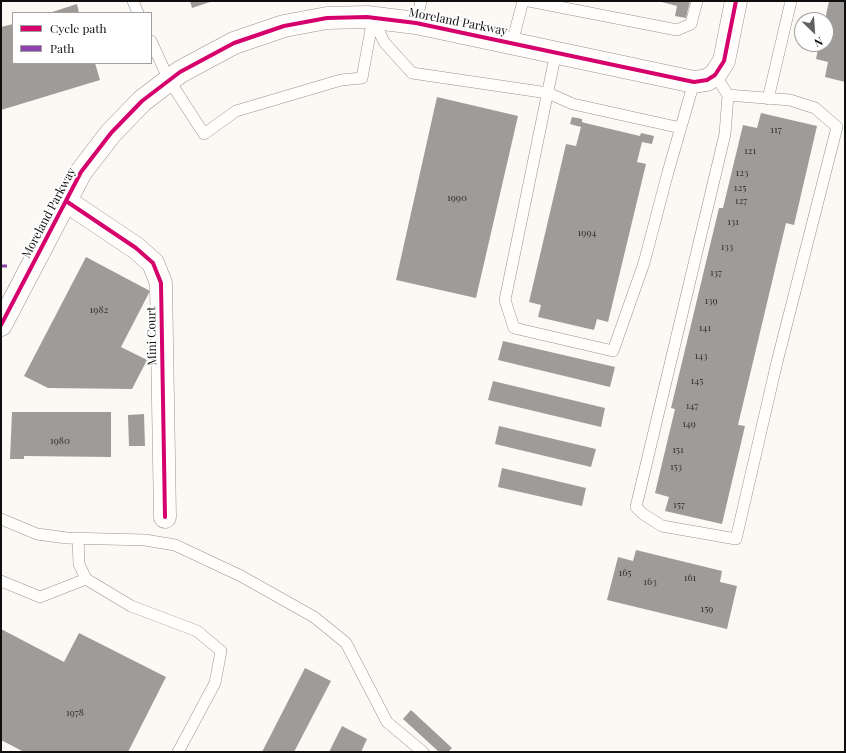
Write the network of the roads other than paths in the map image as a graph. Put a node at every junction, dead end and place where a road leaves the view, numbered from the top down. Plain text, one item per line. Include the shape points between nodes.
1 (133, 1) edge
2 (421, 1) edge
3 (523, 1) edge
4 (530, 1) edge
5 (697, 1) edge
6 (736, 1) edge
7 (791, 1) edge
8 (138, 12) edge
9 (373, 18) junction
10 (416, 23) junction
11 (152, 43) edge
12 (512, 43) junction
13 (556, 52) junction
14 (715, 75) junction
15 (169, 80) junction
16 (694, 82) junction
17 (548, 93) junction
18 (728, 95) junction
19 (768, 98) junction
20 (681, 128) junction
21 (66, 201) junction
22 (1, 325) edge
23 (165, 517) dead end
24 (1, 519) edge
25 (78, 538) junction
26 (86, 579) junction
27 (1, 581) edge
28 (178, 752) edge
29 (423, 752) edge

1 - 8 lane
2 - 10 lane
3 - 12 lane
4 - 5 lane via 677,30 691,24
6 - 14 street via 724,62
7 - 19 lane
9 - 10 street, Moreland Parkway
9 - 15 street, Moreland Parkway via 326,18 284,26 234,42
9 - 15 lane via 362,78 341,80 236,111 204,134
9 - 17 lane via 384,42 412,72
10 - 12 street, Moreland Parkway
11 - 15 lane
12 - 13 street, Moreland Parkway
13 - 16 street, Moreland Parkway
13 - 17 lane
14 - 16 street, Moreland Parkway via 707,80
14 - 18 lane
15 - 21 street, Moreland Parkway via 142,101 111,133 81,172
16 - 20 lane
17 - 20 lane via 573,104
17 - 20 lane via 505,300 514,328 613,351 644,263
18 - 19 lane
18 - 19 lane via 725,134 636,506 662,526 736,539 777,362 837,127 815,108 790,100
21 - 22 street, Moreland Parkway
21 - 23 street, Mini Court via 154,263 161,283
24 - 25 lane via 37,534
25 - 26 lane via 78,564
25 - 29 lane via 145,540 175,545 241,576 314,617 346,642 387,722
26 - 27 lane via 40,597
26 - 28 lane via 131,606 197,631 221,651 215,683

